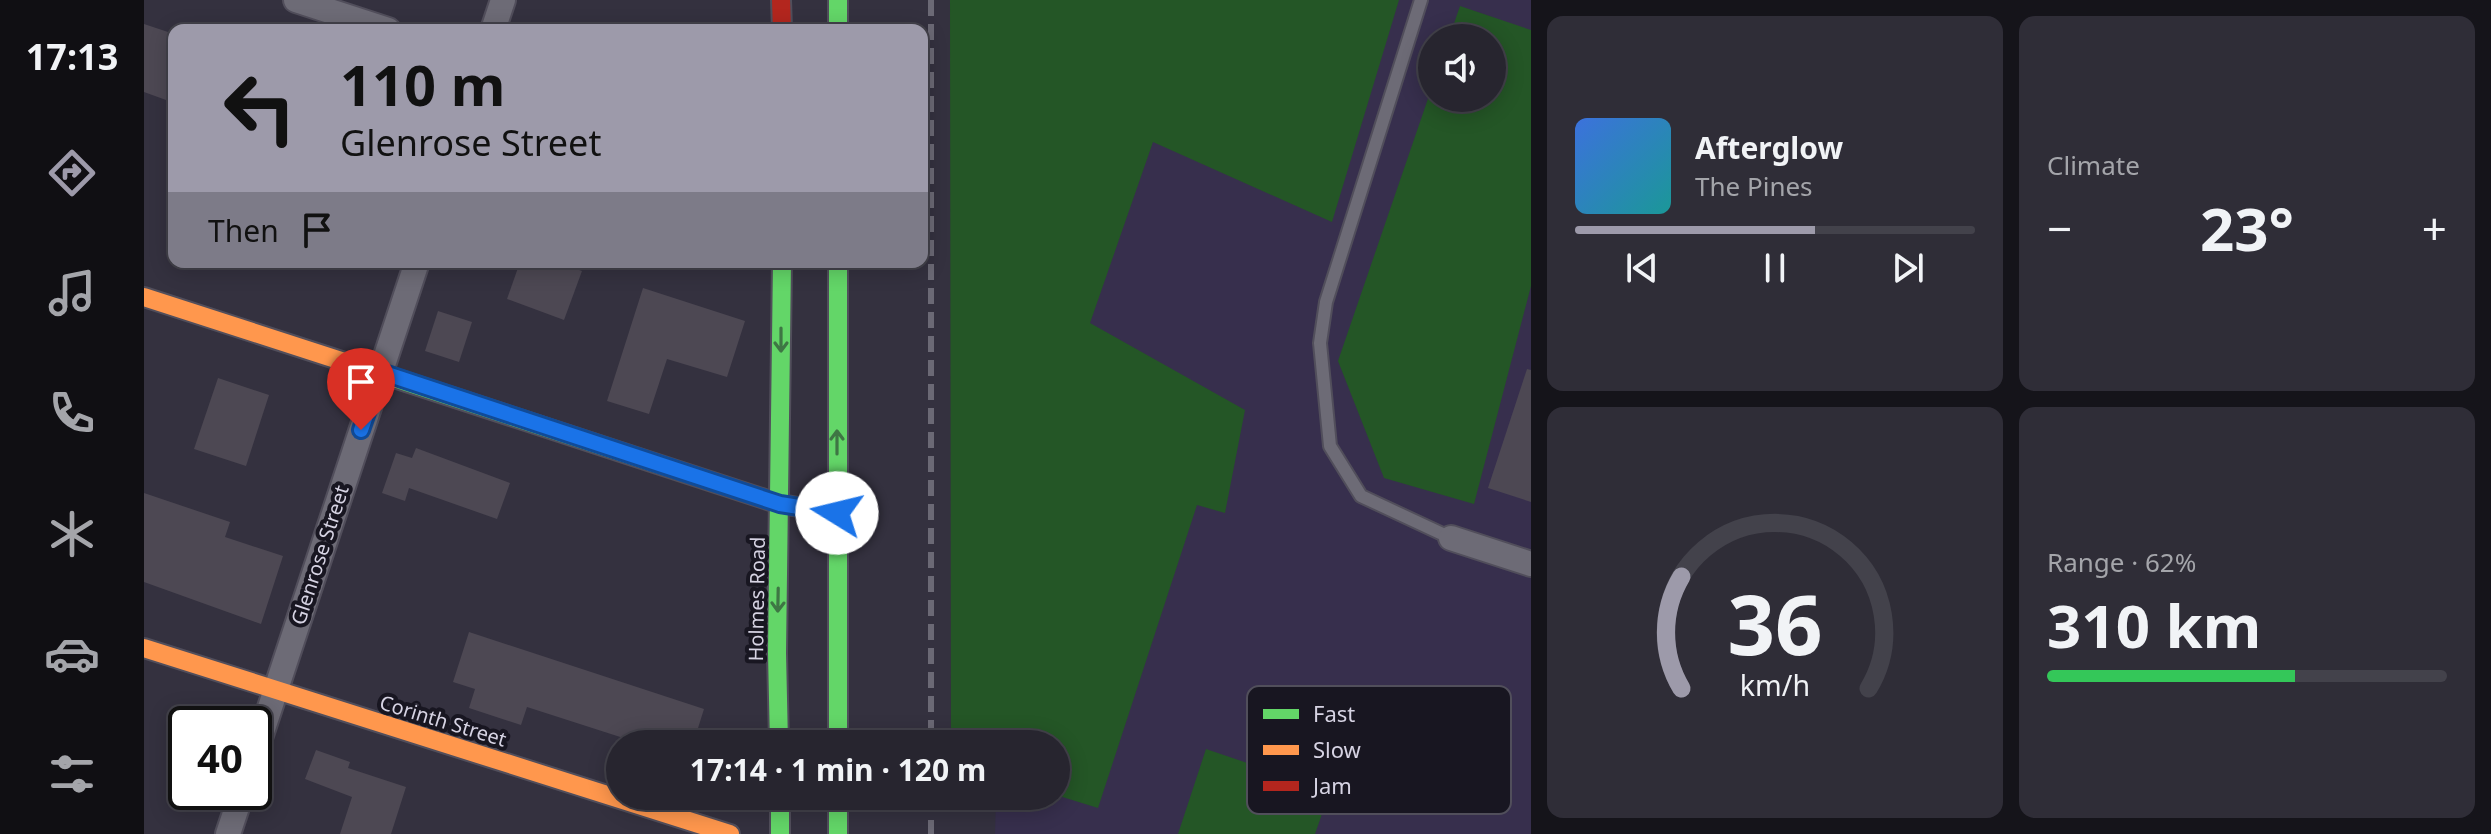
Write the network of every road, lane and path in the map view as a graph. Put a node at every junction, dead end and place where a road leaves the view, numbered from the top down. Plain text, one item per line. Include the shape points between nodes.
1 (296, 0) edge
2 (503, 0) edge
3 (781, 0) edge
4 (838, 0) edge
5 (1421, 0) edge
6 (370, 24) edge
7 (495, 24) edge
8 (782, 24) edge
9 (838, 24) edge
10 (415, 268) edge
11 (782, 268) edge
12 (838, 268) edge
13 (144, 297) edge
14 (381, 372) junction
15 (780, 504) junction
16 (837, 513) junction
17 (1451, 538) joint
18 (1531, 564) edge
19 (144, 648) edge
20 (276, 691) junction
21 (271, 706) edge
22 (779, 730) edge
23 (838, 730) edge
24 (236, 810) edge
25 (780, 810) edge
26 (838, 810) edge
27 (228, 834) edge
28 (730, 834) edge
29 (780, 834) edge
30 (838, 834) edge

1 - 6 street
2 - 7 street
3 - 8 street
4 - 9 street
5 - 17 lane via 1326,302 1320,343 1330,446 1361,496
10 - 14 street, Glenrose Street
11 -> 15 street, Holmes Road
16 -> 12 street
13 - 14 street
14 - 15 street
14 - 20 street, Glenrose Street
15 - 16 street
15 -> 22 street, Holmes Road
16 - 23 street
17 - 18 street
19 - 20 street, Corinth Street
20 - 21 street, Glenrose Street
20 - 28 street, Corinth Street
24 - 27 street
25 - 29 street
26 - 30 street

